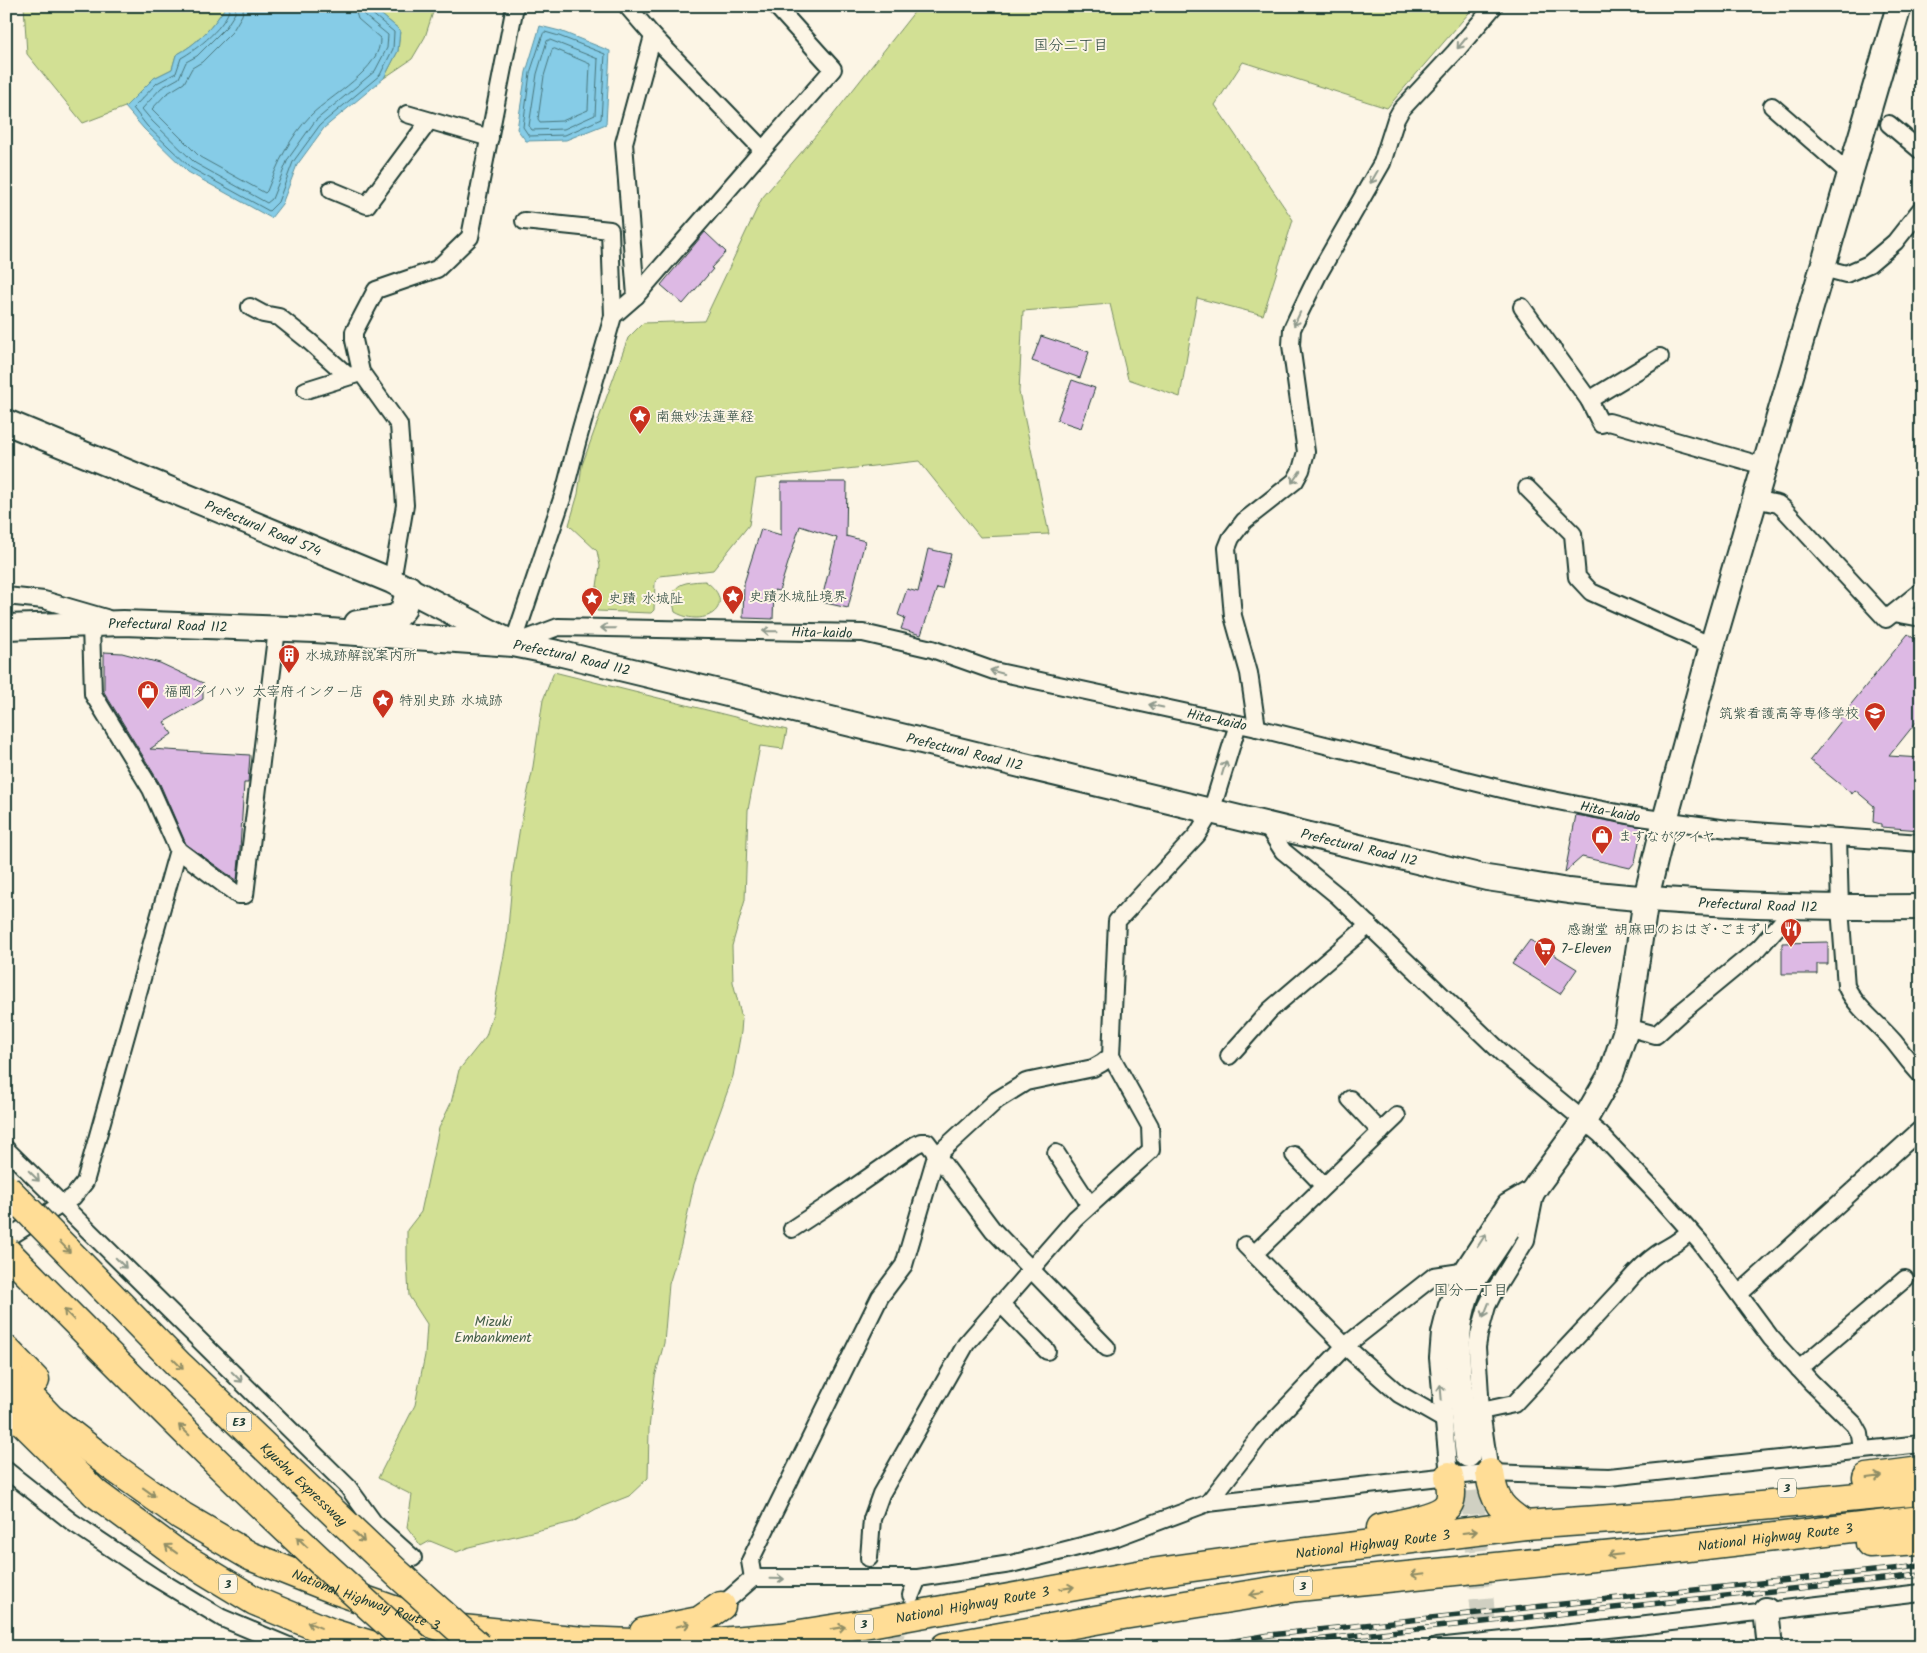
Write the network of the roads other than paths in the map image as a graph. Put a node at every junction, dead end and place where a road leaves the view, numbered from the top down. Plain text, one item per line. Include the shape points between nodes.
1 (515, 6) edge
2 (627, 6) edge
3 (776, 6) edge
4 (1494, 6) edge
5 (1899, 6) edge
6 (653, 36) junction
7 (1772, 106) dead end
8 (407, 114) dead end
9 (429, 121) junction
10 (1889, 124) dead end
11 (490, 138) junction
12 (762, 149) junction
13 (1921, 151) edge
14 (1850, 174) junction
15 (331, 190) dead end
16 (1921, 209) edge
17 (524, 221) dead end
18 (1823, 268) junction
19 (636, 296) junction
20 (1522, 306) dead end
21 (250, 307) dead end
22 (614, 316) junction
23 (1660, 357) dead end
24 (354, 374) junction
25 (306, 390) dead end
26 (1589, 400) junction
27 (6, 422) edge
28 (1764, 466) junction
29 (1527, 488) dead end
30 (1755, 499) junction
31 (400, 584) junction
32 (1921, 591) edge
33 (6, 596) edge
34 (1894, 613) junction
35 (1921, 618) edge
36 (123, 623) junction
37 (91, 625) junction
38 (6, 628) edge
39 (277, 629) junction
40 (315, 630) junction
41 (513, 644) junction
42 (1712, 646) junction
43 (1238, 724) junction
44 (1257, 728) junction
45 (1211, 812) junction
46 (1665, 820) junction
47 (1267, 826) junction
48 (1838, 837) junction
49 (1921, 843) edge
50 (178, 850) junction
51 (1646, 898) junction
52 (1795, 907) junction
53 (1921, 907) edge
54 (1840, 908) junction
55 (1368, 925) junction
56 (1627, 1027) junction
57 (1111, 1056) junction
58 (1229, 1056) dead end
59 (1921, 1075) edge
60 (1350, 1099) dead end
61 (1397, 1116) dead end
62 (1584, 1121) junction
63 (1921, 1129) edge
64 (1380, 1132) junction
65 (6, 1148) edge
66 (1056, 1153) dead end
67 (936, 1156) junction
68 (1294, 1156) dead end
69 (1536, 1185) junction
70 (1324, 1186) junction
71 (6, 1188) edge
72 (62, 1204) junction
73 (1090, 1206) junction
74 (792, 1229) dead end
75 (1690, 1231) junction
76 (6, 1239) edge
77 (6, 1251) edge
78 (1029, 1269) junction
79 (1461, 1272) junction
80 (1904, 1279) dead end
81 (1739, 1294) junction
82 (1000, 1303) junction
83 (1345, 1346) junction
84 (1107, 1348) dead end
85 (6, 1350) edge
86 (1047, 1351) dead end
87 (1799, 1369) junction
88 (6, 1372) edge
89 (6, 1405) edge
90 (1481, 1410) junction
91 (1443, 1419) junction
92 (6, 1430) edge
93 (1921, 1444) edge
94 (1862, 1449) junction
95 (1468, 1455) tunnel mouth
96 (109, 1464) junction
97 (6, 1470) edge
98 (1921, 1471) edge
99 (1490, 1473) junction
100 (1449, 1476) junction
101 (1921, 1491) edge
102 (95, 1493) junction
103 (1208, 1503) junction
104 (1654, 1516) junction
105 (1921, 1520) edge
106 (1525, 1525) junction
107 (1921, 1540) edge
108 (1663, 1550) junction
109 (414, 1558) dead end
110 (869, 1558) dead end
111 (1251, 1559) junction
112 (753, 1578) junction
113 (918, 1578) junction
114 (1921, 1593) edge
115 (911, 1595) tunnel mouth
116 (721, 1606) joint
117 (1766, 1610) junction
118 (583, 1641) junction
119 (1506, 1643) edge
120 (1469, 1645) edge
121 (291, 1647) edge
122 (376, 1647) edge
123 (414, 1647) edge
124 (480, 1647) edge
125 (945, 1647) edge
126 (1436, 1647) edge
127 (1770, 1647) edge

1 - 11 street
2 - 6 street
3 - 12 street via 836,66
4 -> 44 street via 1401,110 1382,163 1318,274 1292,329 1291,345 1306,452 1302,470 1295,482 1244,521 1227,548 1233,616 1250,673
5 - 14 main road
6 - 12 street
6 - 19 street via 624,143
7 - 14 street
8 - 9 street
9 - 11 street
9 - 15 street via 367,205
10 - 13 street
11 - 24 street via 470,238 437,269 376,290 354,332
12 - 19 street
14 - 18 main road
16 - 18 street via 1895,242 1869,264 1846,274
17 - 22 street via 610,230
18 - 28 main road
19 - 22 street
20 - 26 street
21 - 24 street via 279,317
22 - 41 street via 564,493
23 - 26 street
24 - 25 street
24 - 31 street via 399,425 405,505
26 - 28 street via 1601,424 1609,422
27 - 31 main road, Prefectural Road 574
28 - 30 main road
29 - 42 street via 1573,534 1577,577 1591,592
30 - 34 street via 1783,508 1886,619
30 - 42 main road
31 - 40 main road via 403,610 396,617
31 - 41 main road, Prefectural Road 574
32 - 34 street
33 - 36 street via 44,600
34 - 35 street
36 - 37 main road, Prefectural Road 112
36 - 39 main road, Prefectural Road 112
37 - 38 main road, Prefectural Road 112
37 - 50 street via 93,694 151,789
39 - 40 main road, Prefectural Road 112
39 - 50 street via 245,896
40 - 41 main road, Prefectural Road 112
43 -> 41 street, Hita-kaido via 994,671 932,649 863,633 558,627
41 - 45 main road, Prefectural Road 112
42 - 46 main road
43 - 44 street, Hita-kaido
45 -> 43 street
44 - 46 street, Hita-kaido via 1518,793
45 - 47 main road, Prefectural Road 112
45 - 57 street via 1197,835 1118,921
46 - 48 street, Hita-kaido via 1728,829
46 - 51 main road
47 - 51 main road, Prefectural Road 112 via 1487,878
47 - 55 street via 1283,851
48 - 49 street, Hita-kaido
48 - 54 street
50 - 72 street via 85,1182 73,1197
51 - 52 main road, Prefectural Road 112
51 - 56 main road
52 - 54 main road, Prefectural Road 112
52 - 56 street via 1759,948 1656,1036
53 - 54 main road, Prefectural Road 112
54 - 59 street via 1846,986 1852,997
55 - 58 street via 1270,1010
55 - 62 street via 1502,1053
56 - 62 main road via 1611,1074
57 - 67 street via 1093,1068 1026,1082 998,1100
57 - 73 street via 1150,1126 1151,1150
60 - 64 street
61 - 64 street
62 - 69 main road
62 - 75 street via 1600,1134
63 - 81 street
64 - 70 street
65 -> 72 street
66 - 73 street
67 - 74 street via 927,1142 915,1145
67 - 78 street via 993,1230
67 - 112 street via 904,1265 880,1296 750,1561
68 - 70 street
79 -> 69 street via 1506,1203
69 -> 90 street via 1526,1240 1495,1290 1481,1324 1477,1348
69 - 95 main road via 1464,1299 1457,1340
70 - 83 street via 1249,1249
71 -> 124 highway, Kyushu Expressway / E3, bridge via 180,1366 397,1573
72 - 76 street
72 -> 109 street via 348,1487 374,1523
73 - 78 street
75 - 81 street
75 - 90 street via 1642,1265 1514,1404
123 -> 77 highway, bridge via 151,1398
78 - 82 street
78 - 84 street
79 - 83 street via 1434,1276
91 -> 79 street via 1438,1358 1440,1333
80 - 87 street
81 - 87 street
82 - 86 street
82 - 110 street via 966,1344 881,1494 872,1519
83 - 91 street via 1399,1394
83 - 103 street via 1263,1432
85 - 96 highway
87 - 94 street via 1855,1425
88 - 96 highway, National Highway Route 3 / 3 via 50,1418
89 - 102 highway, 3
90 - 99 street
91 - 100 street
92 - 102 highway, 3 via 40,1460
93 - 94 street
94 - 99 street via 1609,1477
96 -> 118 highway, National Highway Route 3 / 3 via 182,1516 250,1556 336,1590 442,1627
97 - 121 street via 72,1522 154,1577 222,1618
104 -> 98 highway, 3 via 1764,1491
99 - 100 street
99 - 106 highway via 1500,1506
100 - 103 street
100 - 111 highway via 1449,1504 1430,1516
101 - 104 highway, National Highway Route 3 / 3
122 -> 102 highway, 3 via 332,1633 255,1601 179,1555
103 - 113 street via 1117,1537 1073,1549 1011,1564
104 - 106 highway, National Highway Route 3 / 3
105 - 108 highway, National Highway Route 3 / 3
111 -> 106 highway, National Highway Route 3 / 3
107 - 108 highway, 3
108 -> 125 highway, National Highway Route 3 / 3 via 1298,1587
118 -> 111 highway, National Highway Route 3 / 3 via 683,1645 781,1637 1143,1574
112 -> 113 street
112 - 116 street
113 - 115 street
114 - 117 street
118 -> 116 highway via 699,1621
117 - 119 street
117 - 127 main road
119 - 120 street
120 - 126 street

